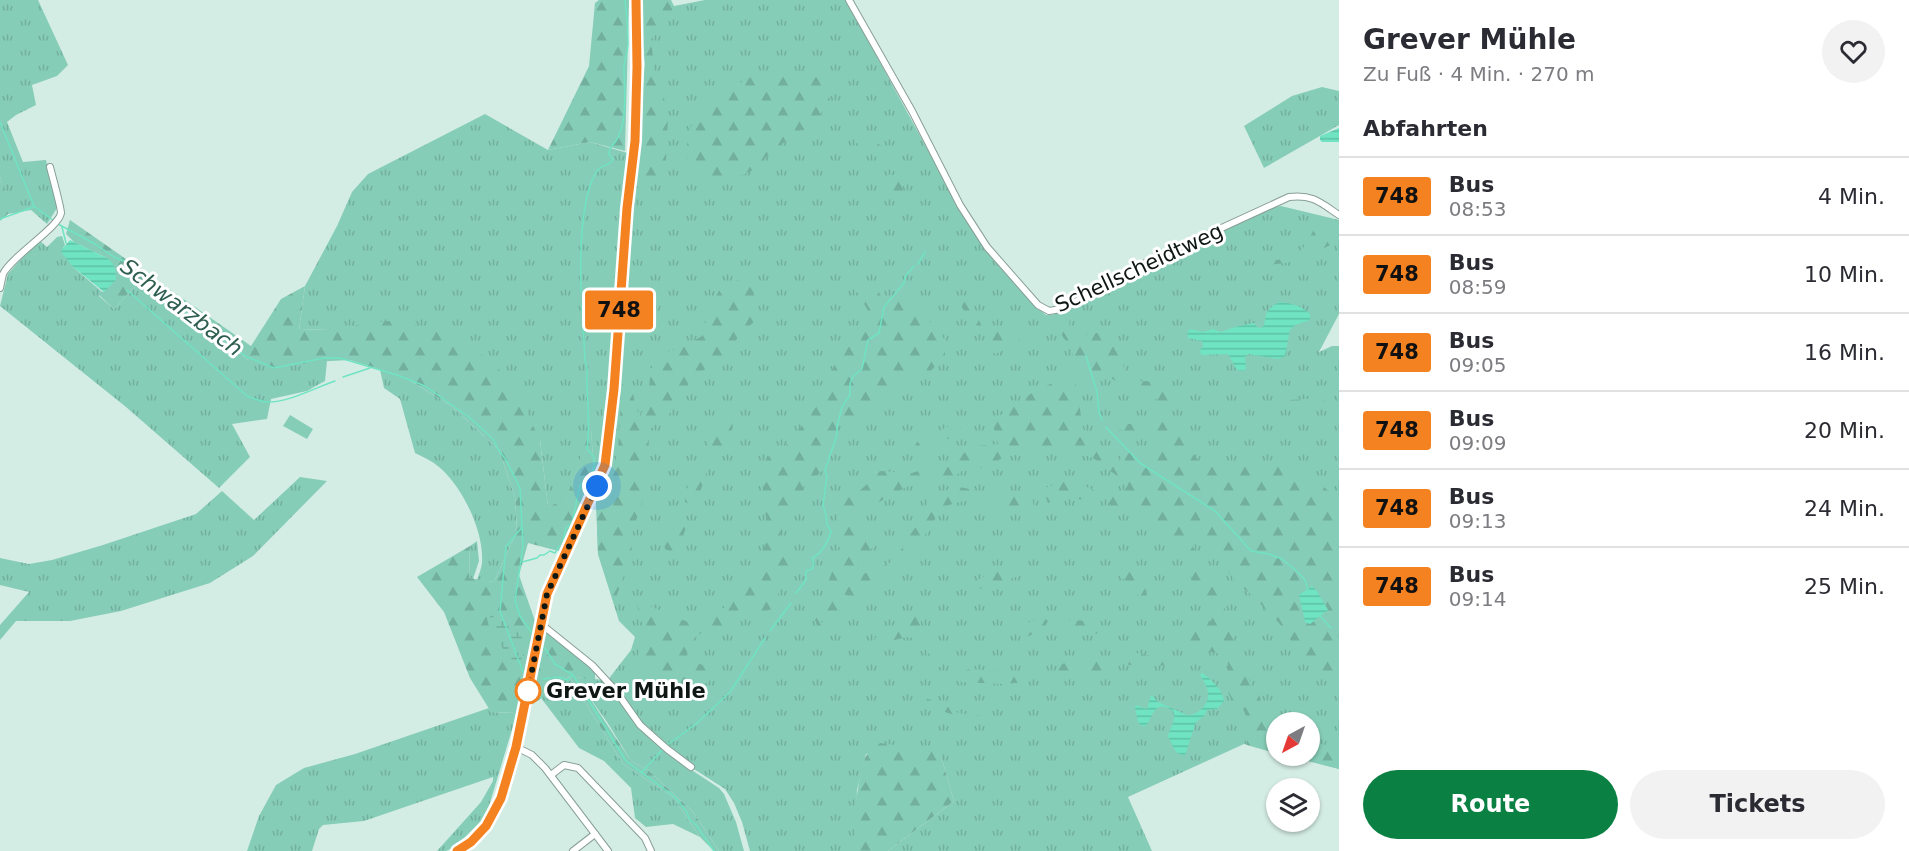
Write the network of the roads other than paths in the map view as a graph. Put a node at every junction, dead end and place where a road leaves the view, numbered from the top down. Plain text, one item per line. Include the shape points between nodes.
1 (636, 0) edge
2 (849, 0) edge
3 (50, 167) dead end
4 (1339, 215) edge
5 (0, 288) edge
6 (541, 624) junction
7 (516, 747) junction
8 (691, 767) dead end
9 (551, 775) junction
10 (595, 834) junction
11 (457, 851) edge
12 (573, 851) edge
13 (608, 851) edge
14 (651, 851) edge

1 - 6 main road via 635,141 605,465 547,594
2 - 4 street, Schellscheidtweg via 960,205 987,247 1030,298 1046,310 1061,309 1141,265 1289,197 1317,200
3 - 5 street via 61,213 4,273
6 - 7 main road
6 - 8 street via 592,665 640,725
7 - 9 street via 532,755
7 - 11 main road via 492,818
9 - 10 street
9 - 14 street via 564,765 578,768 640,833
10 - 12 street
10 - 13 street

